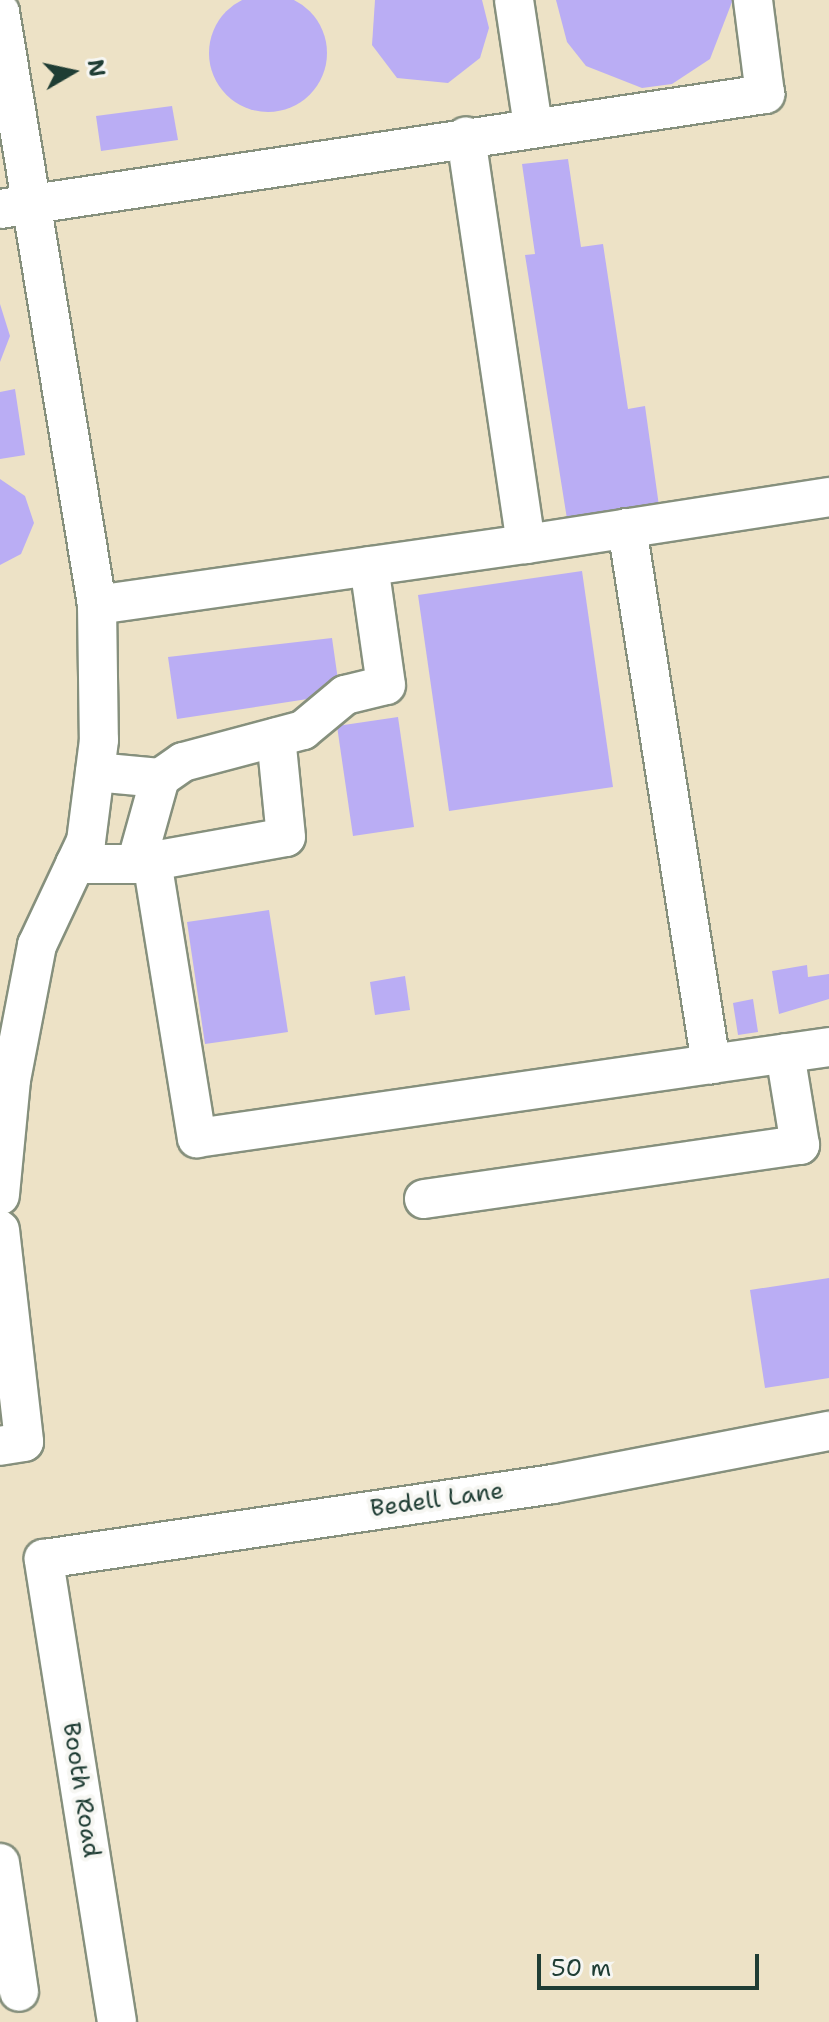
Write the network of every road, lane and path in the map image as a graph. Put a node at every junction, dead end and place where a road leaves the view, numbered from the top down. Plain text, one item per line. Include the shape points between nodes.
1 (514, 0) edge
2 (753, 0) edge
3 (0, 12) edge
4 (533, 125) junction
5 (466, 136) junction
6 (16, 207) edge
7 (829, 497) edge
8 (627, 528) junction
9 (526, 544) junction
10 (369, 566) junction
11 (97, 605) junction
12 (276, 737) junction
13 (95, 772) junction
14 (160, 778) junction
15 (144, 863) junction
16 (75, 864) junction
17 (829, 1047) edge
18 (785, 1053) junction
19 (711, 1064) junction
20 (0, 1195) edge
21 (424, 1199) dead end
22 (0, 1230) edge
23 (829, 1431) edge
24 (0, 1446) edge
25 (44, 1559) joint
26 (0, 1863) edge
27 (19, 1992) dead end
28 (117, 2022) edge

1 - 4 street
2 - 4 street via 765,94
3 - 6 street
4 - 5 street
5 - 6 street
5 - 9 street
6 - 11 street
7 - 8 street
8 - 9 street
8 - 19 street
9 - 10 street
10 - 11 street
10 - 12 street via 386,685 345,695 303,730
11 - 13 street
12 - 14 street via 183,762
12 - 15 street via 286,837
13 - 14 street
13 - 16 street via 86,841
14 - 15 street
15 - 16 street
15 - 19 street via 197,1138
16 - 20 street via 37,945 11,1080
17 - 18 street
18 - 19 street
18 - 21 street via 800,1145
22 - 24 street via 24,1442
23 - 25 street, Bedell Lane via 553,1484
25 - 28 street, Booth Road
26 - 27 street

